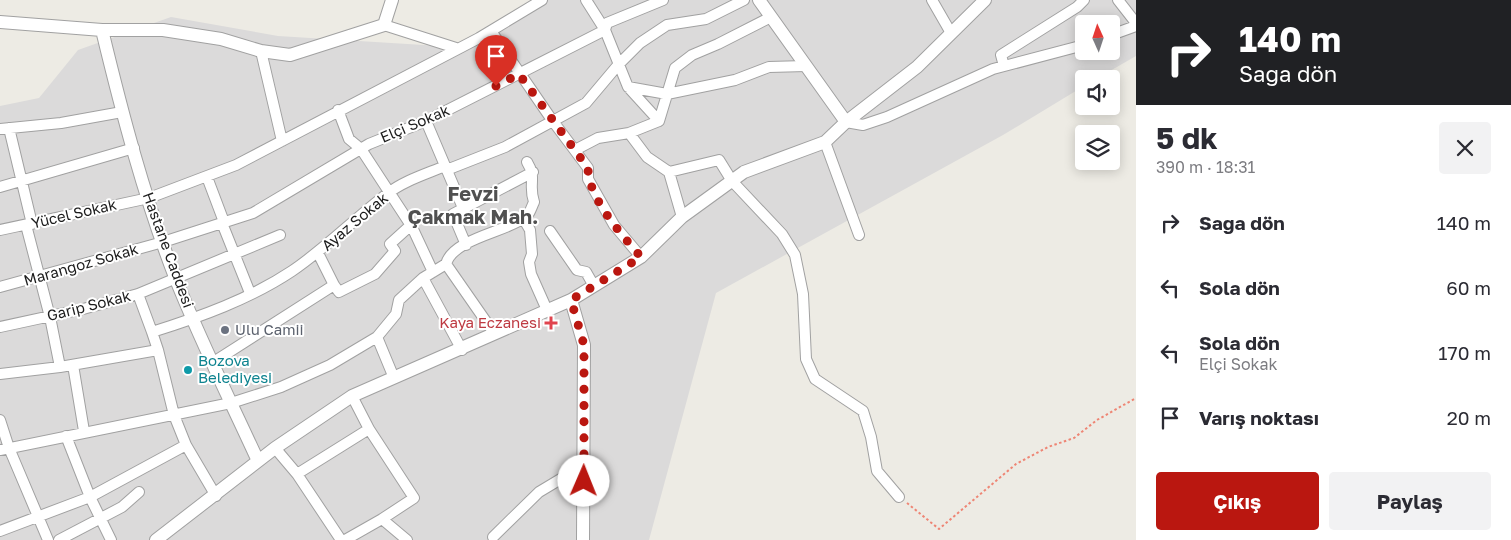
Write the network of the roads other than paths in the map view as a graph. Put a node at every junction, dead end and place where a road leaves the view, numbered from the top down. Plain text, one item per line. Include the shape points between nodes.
1 (392, 0) edge
2 (542, 0) edge
3 (586, 0) edge
4 (663, 0) edge
5 (744, 0) edge
6 (759, 0) edge
7 (932, 0) edge
8 (985, 0) edge
9 (1084, 0) edge
10 (1118, 0) edge
11 (771, 18) junction
12 (0, 22) edge
13 (384, 25) junction
14 (1136, 25) edge
15 (102, 30) junction
16 (605, 30) junction
17 (491, 31) junction
18 (1120, 31) edge
19 (951, 34) junction
20 (1075, 47) edge
21 (456, 48) junction
22 (260, 51) junction
23 (618, 65) junction
24 (806, 66) junction
25 (1004, 66) junction
26 (519, 74) junction
27 (628, 87) junction
28 (667, 94) junction
29 (338, 110) junction
30 (122, 112) junction
31 (552, 120) junction
32 (426, 121) junction
33 (660, 121) junction
34 (846, 122) junction
35 (5, 129) edge
36 (629, 133) junction
37 (282, 141) junction
38 (825, 142) junction
39 (134, 148) junction
40 (361, 149) junction
41 (575, 150) junction
42 (527, 162) dead end
43 (445, 166) junction
44 (533, 172) junction
45 (669, 172) junction
46 (207, 177) junction
47 (21, 180) junction
48 (732, 181) junction
49 (0, 187) edge
50 (388, 193) junction
51 (148, 198) junction
52 (463, 208) junction
53 (682, 217) junction
54 (523, 218) junction
55 (223, 222) junction
56 (29, 225) junction
57 (411, 225) junction
58 (0, 230) edge
59 (550, 231) dead end
60 (280, 235) dead end
61 (859, 235) dead end
62 (163, 242) junction
63 (466, 245) junction
64 (318, 253) junction
65 (234, 254) junction
66 (641, 257) junction
67 (446, 264) junction
68 (433, 272) junction
69 (39, 277) junction
70 (176, 278) junction
71 (423, 278) junction
72 (334, 285) junction
73 (594, 286) junction
74 (0, 287) edge
75 (250, 293) junction
76 (138, 294) junction
77 (571, 300) junction
78 (547, 310) junction
79 (50, 317) junction
80 (194, 319) junction
81 (0, 327) edge
82 (152, 332) junction
83 (494, 333) junction
84 (377, 337) junction
85 (158, 350) junction
86 (462, 350) junction
87 (212, 363) junction
88 (73, 364) junction
89 (60, 367) junction
90 (0, 374) edge
91 (394, 378) junction
92 (352, 396) junction
93 (231, 403) junction
94 (174, 415) junction
95 (0, 420) edge
96 (369, 429) junction
97 (84, 431) junction
98 (66, 436) junction
99 (186, 445) junction
100 (275, 448) junction
101 (4, 449) edge
102 (258, 461) junction
103 (584, 465) junction
104 (298, 474) junction
105 (139, 492) dead end
106 (90, 496) junction
107 (216, 496) junction
108 (899, 497) road end
109 (38, 517) junction
110 (100, 519) junction
111 (382, 520) junction
112 (0, 531) edge
113 (493, 537) dead end
114 (48, 540) edge
115 (59, 540) edge
116 (111, 540) edge
117 (156, 540) edge
118 (343, 540) edge
119 (407, 540) edge
120 (583, 540) edge

1 - 13 street
2 - 17 street, Yücel Sokak
3 - 16 street
4 - 16 street, Elçi Sokak via 607,23
5 - 23 street, Ayaz Sokak via 706,20 667,25 640,43
6 - 11 street
7 - 19 street
8 - 19 street
9 - 25 street via 1001,55
10 - 14 street
11 - 24 street
11 - 28 street via 692,54 674,68
12 - 15 street
13 - 21 street
13 - 22 street via 290,55
14 - 18 street
15 - 22 street via 163,30 221,39
15 - 30 street, Hastane Caddesi
16 - 23 street
16 - 26 street, Elçi Sokak
17 - 21 street, Yücel Sokak
17 - 26 street
19 - 34 street via 917,67
20 - 25 street
21 - 29 street, Yücel Sokak
22 - 37 street
23 - 27 street
23 - 31 street, Ayaz Sokak via 586,103
24 - 28 street via 769,67 735,80
24 - 34 street
25 - 34 street via 863,126
26 - 31 street
26 - 32 street, Elçi Sokak
27 - 28 street
27 - 33 street
28 - 33 street
29 - 37 street, Yücel Sokak
29 - 40 street via 349,139
30 - 35 street
30 - 39 street, Hastane Caddesi
31 - 41 street
31 - 43 street, Ayaz Sokak via 505,147 458,166
32 - 40 street, Elçi Sokak
32 - 43 street
33 - 36 street
34 - 38 street
35 - 47 street
36 - 41 street via 598,138
36 - 45 street via 647,157
37 - 46 street, Yücel Sokak
38 - 48 street via 744,172
38 - 61 street
39 - 47 street
39 - 51 street, Hastane Caddesi
40 - 50 street
40 - 55 street, Elçi Sokak via 253,214
41 - 66 street via 588,168 588,179 614,225
42 - 44 street
43 - 50 street, Ayaz Sokak
43 - 52 street
44 - 52 street
44 - 54 street via 531,194 534,202
45 - 48 street via 719,160
45 - 53 street
46 - 51 street, Yücel Sokak
46 - 55 street
47 - 49 street
47 - 56 street
48 - 53 street
48 - 108 street via 782,234 795,255 803,294 806,359 815,379 863,411 877,471
50 - 57 street
50 - 64 street, Ayaz Sokak
51 - 56 street, Yücel Sokak
51 - 62 street, Hastane Caddesi
52 - 63 street via 453,214
53 - 66 street
54 - 63 street
54 - 78 street via 530,230 531,274
55 - 62 street, Elçi Sokak
55 - 65 street
56 - 58 street, Yücel Sokak
56 - 69 street
57 - 68 street
57 - 72 street via 390,244 394,251 375,274 339,292
59 - 73 street via 577,270 586,272
60 - 65 street, Garip Sokak
62 - 69 street, Marangoz Sokak
62 - 70 street, Hastane Caddesi
63 - 67 street via 448,257
64 - 72 street
64 - 75 street, Ayaz Sokak via 291,272
65 - 70 street, Garip Sokak
65 - 75 street
66 - 73 street
67 - 68 street
67 - 83 street
68 - 71 street
69 - 74 street, Marangoz Sokak
69 - 79 street
70 - 76 street, Garip Sokak
70 - 80 street, Hastane Caddesi
71 - 84 street via 399,300 396,314
71 - 86 street
72 - 87 street
73 - 77 street
75 - 80 street, Ayaz Sokak
76 - 79 street, Garip Sokak
76 - 82 street
77 - 78 street
77 - 103 street via 584,345
78 - 83 street
79 - 81 street, Garip Sokak
79 - 89 street
80 - 82 street, Ayaz Sokak
80 - 87 street, Hastane Caddesi
82 - 85 street
83 - 86 street
84 - 91 street
84 - 93 street via 330,365
85 - 88 street
85 - 94 street
86 - 91 street
87 - 93 street, Hastane Caddesi
88 - 89 street
88 - 97 street
89 - 90 street
91 - 92 street
92 - 96 street
92 - 100 street
93 - 94 street
93 - 102 street, Hastane Caddesi
94 - 97 street
94 - 99 street
95 - 101 street
96 - 104 street
96 - 111 street via 414,498
97 - 98 street
98 - 101 street
98 - 106 street
99 - 106 street
99 - 107 street
100 - 102 street
100 - 104 street
101 - 109 street
102 - 107 street
103 - 113 street via 539,492
103 - 120 street
104 - 118 street
105 - 110 street via 122,507
106 - 109 street
106 - 110 street
107 - 117 street
109 - 112 street
109 - 114 street
110 - 115 street
110 - 116 street
111 - 118 street
111 - 119 street

